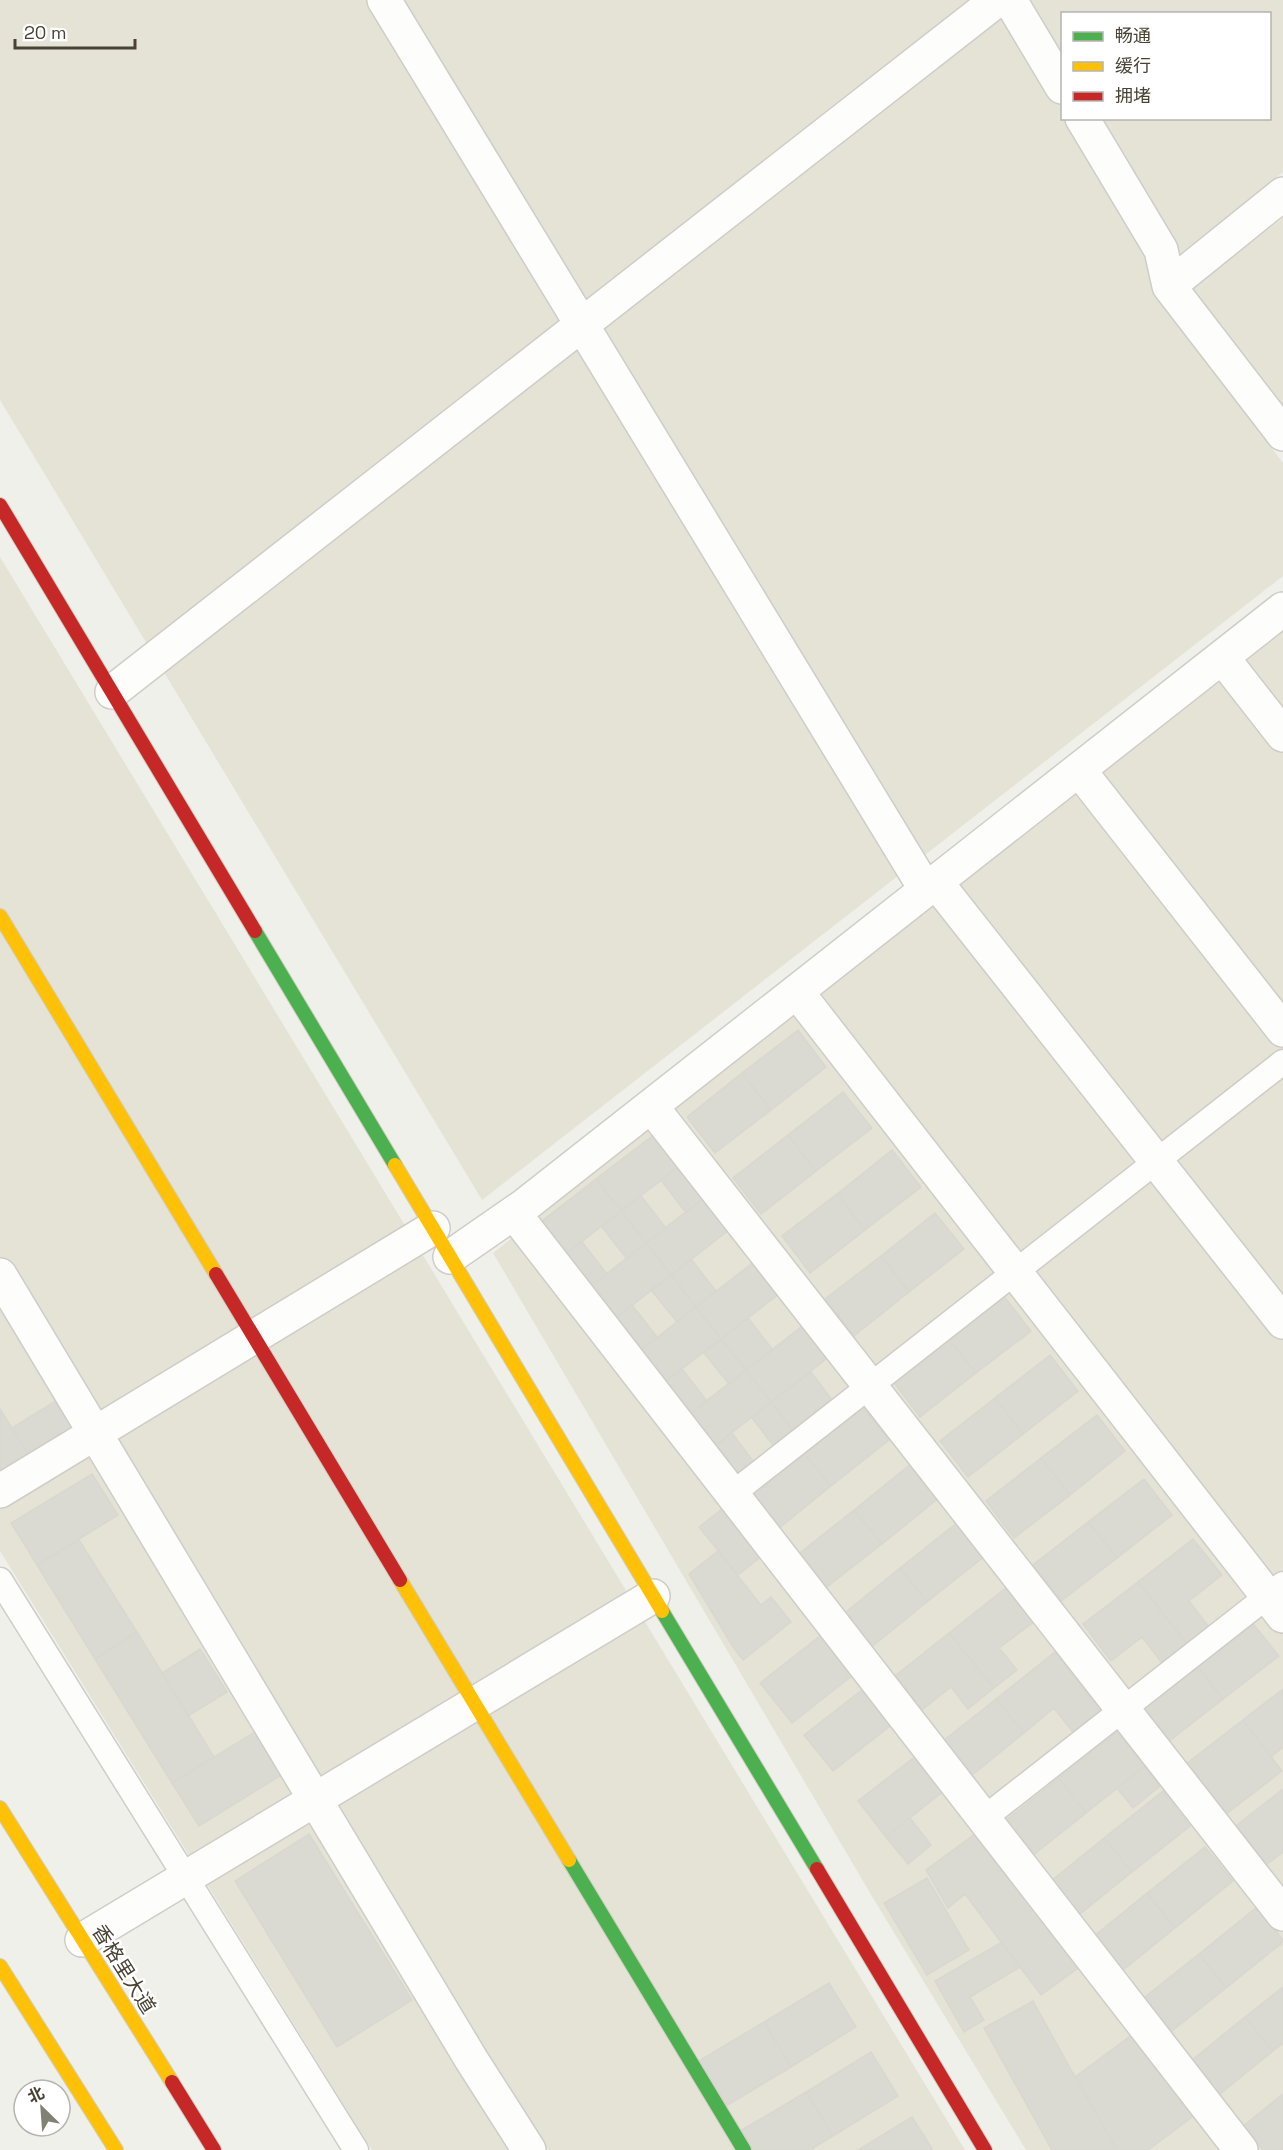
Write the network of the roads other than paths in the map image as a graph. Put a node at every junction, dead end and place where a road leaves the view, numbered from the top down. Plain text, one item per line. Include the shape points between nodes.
1 (384, 0) edge
2 (997, 0) edge
3 (1010, 0) edge
4 (1061, 85) edge
5 (1083, 120) edge
6 (1283, 194) edge
7 (1169, 286) junction
8 (582, 324) junction
9 (1283, 434) edge
10 (0, 505) edge
11 (1283, 609) edge
12 (1222, 657) junction
13 (111, 692) junction
14 (1283, 735) edge
15 (1079, 770) junction
16 (931, 886) junction
17 (0, 915) edge
18 (797, 992) junction
19 (1283, 1030) edge
20 (1283, 1062) edge
21 (651, 1106) junction
22 (1156, 1161) junction
23 (514, 1213) junction
24 (433, 1228) junction
25 (450, 1257) junction
26 (1016, 1272) junction
27 (0, 1275) edge
28 (1283, 1322) edge
29 (254, 1337) junction
30 (870, 1386) junction
31 (95, 1434) junction
32 (0, 1491) edge
33 (732, 1494) junction
34 (0, 1580) edge
35 (653, 1596) junction
36 (1278, 1598) edge
37 (475, 1703) junction
38 (1123, 1709) junction
39 (315, 1800) junction
40 (0, 1808) edge
41 (983, 1819) junction
42 (186, 1877) junction
43 (1283, 1914) edge
44 (82, 1940) junction
45 (3, 1980) edge
46 (116, 2150) edge
47 (214, 2150) edge
48 (356, 2150) edge
49 (529, 2150) edge
50 (744, 2150) edge
51 (985, 2150) edge
52 (1241, 2150) edge

1 - 8 street
2 - 8 street
3 - 4 street
5 - 7 street via 1161,250
6 - 7 street
7 - 9 street
8 - 13 street
8 - 16 street
10 - 13 street
11 - 12 street
12 - 14 street
12 - 15 street
13 - 24 street
15 - 16 street
15 - 19 street
16 - 18 street
16 - 22 street
17 - 29 street
18 - 21 street
18 - 26 street
20 - 22 lane
21 - 23 street
21 - 30 street
22 - 26 lane
22 - 28 street
23 - 25 street
23 - 33 street
24 - 25 street
24 - 29 street
25 - 35 street
26 - 30 lane
26 - 36 street
27 - 31 street
29 - 31 street
29 - 37 street
30 - 33 lane
30 - 38 street
31 - 32 street
31 - 39 street
33 - 41 street
34 - 42 lane
35 - 37 street
35 - 51 street
36 - 38 lane
37 - 39 street
37 - 50 street
38 - 41 lane
38 - 43 street
39 - 42 street
39 - 49 street
40 - 44 street, 香格里大道
41 - 52 street
42 - 44 street
42 - 48 lane
44 - 47 street, 香格里大道
45 - 46 street

